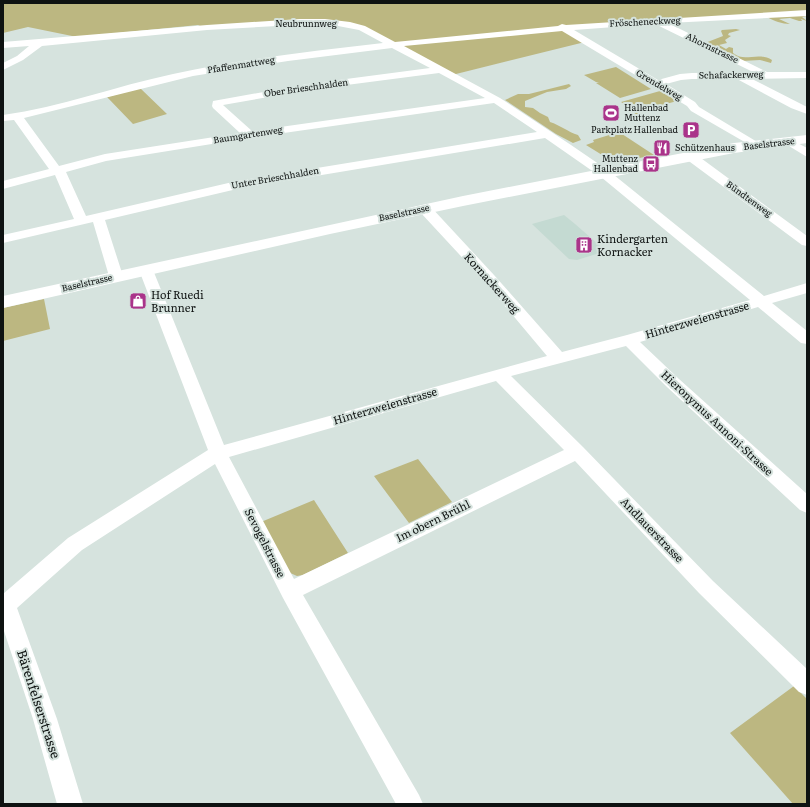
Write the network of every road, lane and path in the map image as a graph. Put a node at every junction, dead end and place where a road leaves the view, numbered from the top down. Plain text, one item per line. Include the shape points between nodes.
1 (807, 13) edge
2 (658, 22) junction
3 (562, 27) junction
4 (484, 34) joint
5 (39, 43) junction
6 (3, 45) edge
7 (394, 45) junction
8 (3, 67) edge
9 (442, 70) junction
10 (807, 74) edge
11 (739, 75) junction
12 (766, 75) junction
13 (656, 84) junction
14 (496, 100) junction
15 (807, 110) edge
16 (18, 116) junction
17 (3, 118) edge
18 (548, 134) junction
19 (248, 135) junction
20 (807, 139) edge
21 (788, 141) junction
22 (755, 145) junction
23 (807, 153) edge
24 (690, 156) junction
25 (56, 171) junction
26 (605, 174) junction
27 (3, 185) edge
28 (425, 209) junction
29 (98, 216) junction
30 (81, 221) junction
31 (6, 239) dead end
32 (807, 242) edge
33 (146, 270) junction
34 (116, 276) junction
35 (807, 288) edge
36 (761, 301) junction
37 (3, 302) edge
38 (807, 339) edge
39 (629, 340) junction
40 (558, 358) junction
41 (499, 374) junction
42 (577, 452) junction
43 (218, 453) junction
44 (807, 505) edge
45 (290, 590) junction
46 (4, 606) edge
47 (807, 684) edge
48 (70, 804) edge
49 (410, 804) edge

1 - 2 street, Fröscheneckweg
2 - 3 street, Fröscheneckweg
2 - 12 street, Ahornstrasse
3 - 4 street, Fröscheneckweg
3 - 13 street, Grendelweg
4 - 7 street, Pfaffenmattweg
5 - 6 street, Neubrunnweg
5 - 7 street, Neubrunnweg via 202,27 324,22 358,26
5 - 8 street
7 - 9 street, Neubrunnweg
7 - 16 street, Pfaffenmattweg via 188,73 46,111
9 - 14 street, Neubrunnweg
9 - 19 street, Ober Brieschhalden via 217,103 217,106
10 - 12 street, Schafackerweg
11 - 12 street, Schafackerweg
11 - 13 street, Schafackerweg via 686,76
11 - 15 street
13 - 22 street, Grendelweg
14 - 18 street, Neubrunnweg
14 - 19 street, Baumgartenweg
16 - 17 street, Pfaffenmattweg
16 - 25 street
18 - 26 street, Neubrunnweg
18 - 29 street, Unter Brieschhalden via 236,185
19 - 25 street, Baumgartenweg via 105,158
20 - 21 street, Baselstrasse
21 - 22 street, Baselstrasse
21 - 23 street
22 - 24 street, Baselstrasse
24 - 26 street, Baselstrasse
24 - 32 street, Bündtenweg
25 - 27 street, Baumgartenweg
25 - 30 street via 60,173
26 - 28 street, Baselstrasse
26 - 36 street, Neubrunnweg
28 - 33 street, Baselstrasse
28 - 40 street, Kornackerweg
29 - 30 street, Unter Brieschhalden
29 - 34 street
30 - 31 street, Unter Brieschhalden
33 - 34 street, Baselstrasse
33 - 43 street, Sevogelstrasse
34 - 37 street, Baselstrasse
35 - 36 street, Hinterzweienstrasse
36 - 38 street, Neubrunnweg
36 - 39 street, Hinterzweienstrasse
39 - 40 street, Hinterzweienstrasse
39 - 44 street, Hieronymus Annoni-Strasse
40 - 41 street, Hinterzweienstrasse
41 - 42 street, Andlauerstrasse
41 - 43 street, Hinterzweienstrasse
42 - 45 street, Im obern Brühl
42 - 47 street, Andlauerstrasse via 706,587
43 - 45 street, Sevogelstrasse
43 - 46 street, Hinterzweienstrasse via 75,544
45 - 49 street, Sevogelstrasse
46 - 48 street, Bärenfelserstrasse via 45,719

